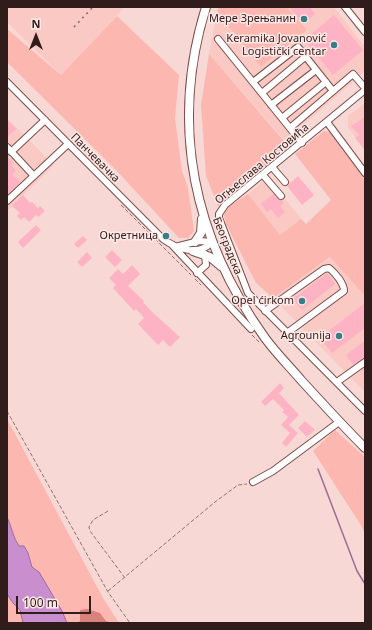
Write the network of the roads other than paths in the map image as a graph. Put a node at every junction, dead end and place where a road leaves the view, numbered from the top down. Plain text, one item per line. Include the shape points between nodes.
1 (206, 7) edge
2 (345, 7) edge
3 (365, 32) edge
4 (218, 39) dead end
5 (306, 56) junction
6 (316, 70) junction
7 (7, 82) edge
8 (253, 82) junction
9 (326, 82) junction
10 (365, 89) edge
11 (333, 91) junction
12 (262, 93) junction
13 (271, 105) junction
14 (282, 118) junction
15 (44, 120) junction
16 (327, 122) junction
17 (290, 128) junction
18 (302, 143) junction
19 (68, 144) junction
20 (9, 150) edge
21 (272, 167) junction
22 (365, 172) edge
23 (263, 175) junction
24 (34, 176) junction
25 (285, 182) dead end
26 (281, 196) dead end
27 (7, 201) edge
28 (202, 214) junction
29 (195, 242) junction
30 (212, 242) junction
31 (174, 245) junction
32 (193, 251) junction
33 (205, 254) junction
34 (224, 269) junction
35 (196, 273) junction
36 (265, 311) junction
37 (252, 332) road end
38 (287, 333) junction
39 (365, 362) edge
40 (337, 382) junction
41 (365, 411) edge
42 (339, 422) junction
43 (365, 448) edge
44 (253, 482) road end

1 - 28 main road, Београдска via 192,66 188,120 191,162
2 - 3 street
4 - 8 street
5 - 6 street
5 - 8 street via 298,47
5 - 12 street
6 - 9 street
6 - 13 street
7 - 15 street, Панчевачка
8 - 12 street
9 - 11 street
9 - 14 street
10 - 11 street via 353,74
10 - 16 street, Огњеслава Костовића
11 - 17 street
12 - 13 street
13 - 14 street
14 - 17 street
15 - 19 street, Панчевачка
15 - 20 street
16 - 18 street, Огњеслава Костовића
16 - 22 street
17 - 18 street
18 - 21 street, Огњеслава Костовића
19 - 24 street
19 - 31 street, Панчевачка via 151,228
20 - 24 street
21 - 23 street, Огњеслава Костовића
21 - 25 street
23 - 26 street
23 - 36 street, Огњеслава Костовића via 225,205 219,218 248,293
24 - 27 street
28 - 29 main road via 201,233
28 - 30 main road, Београдска
29 - 30 street
29 - 31 street
30 - 32 street via 206,248
30 - 34 main road, Београдска
31 - 32 street
31 - 35 street, Панчевачка
32 - 33 main road
33 - 34 main road
33 - 35 street via 206,265
34 - 42 main road, Београдска via 237,296 268,343
35 - 37 street, Панчевачка
36 - 38 street, Огњеслава Костовића
36 - 38 street via 329,268 344,291
38 - 40 street, Огњеслава Костовића
39 - 40 street
40 - 41 street, Огњеслава Костовића
42 - 43 main road, Београдска
42 - 44 street via 273,471

